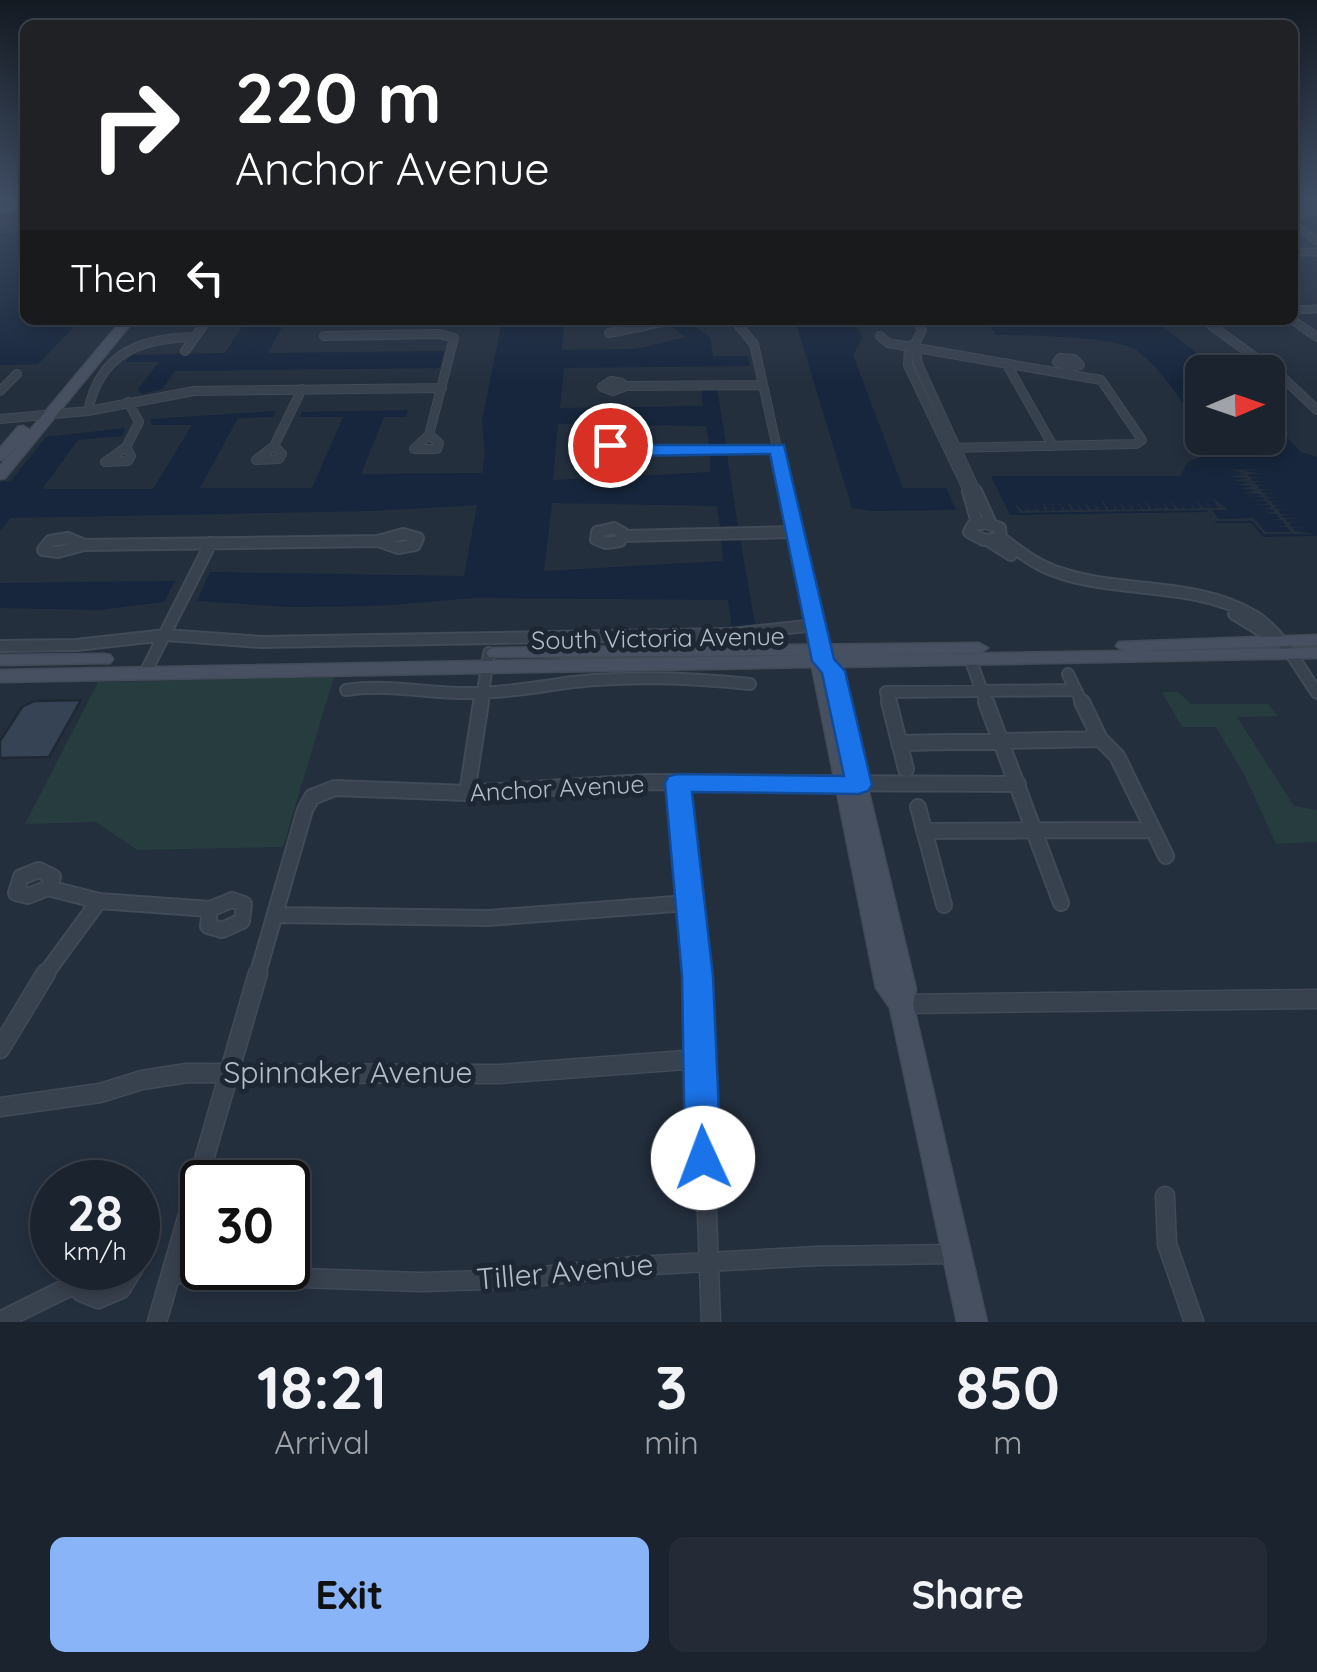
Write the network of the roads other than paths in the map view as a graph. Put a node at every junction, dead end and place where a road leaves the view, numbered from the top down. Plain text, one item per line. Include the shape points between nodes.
1 (115, 325) edge
2 (122, 325) edge
3 (204, 325) edge
4 (648, 325) edge
5 (739, 325) edge
6 (920, 325) edge
7 (1211, 325) edge
8 (609, 332) dead end
9 (109, 336) junction
10 (324, 336) dead end
11 (880, 336) dead end
12 (195, 337) junction
13 (915, 344) junction
14 (185, 351) dead end
15 (1006, 363) junction
16 (1058, 364) dead end
17 (16, 374) dead end
18 (763, 384) junction
19 (624, 386) dead end
20 (442, 388) junction
21 (302, 389) junction
22 (0, 392) edge
23 (128, 402) junction
24 (1317, 410) edge
25 (88, 411) junction
26 (51, 415) junction
27 (0, 416) edge
28 (35, 416) junction
29 (429, 436) dead end
30 (274, 446) dead end
31 (1053, 446) junction
32 (126, 447) dead end
33 (953, 448) junction
34 (778, 449) junction
35 (625, 450) dead end
36 (0, 456) edge
37 (0, 476) edge
38 (977, 523) junction
39 (991, 524) junction
40 (795, 532) junction
41 (623, 536) dead end
42 (995, 539) junction
43 (378, 541) dead end
44 (210, 543) junction
45 (84, 545) dead end
46 (816, 625) junction
47 (166, 635) junction
48 (1317, 640) edge
49 (0, 646) edge
50 (1282, 647) junction
51 (1317, 653) edge
52 (822, 654) junction
53 (488, 659) junction
54 (0, 660) edge
55 (971, 660) junction
56 (150, 665) junction
57 (1068, 674) dead end
58 (0, 676) edge
59 (750, 684) dead end
60 (346, 690) dead end
61 (1076, 690) junction
62 (982, 691) junction
63 (483, 692) junction
64 (1317, 693) edge
65 (1100, 739) junction
66 (1002, 741) junction
67 (900, 742) junction
68 (906, 769) dead end
69 (678, 783) junction
70 (1018, 784) junction
71 (851, 785) junction
72 (467, 793) junction
73 (918, 807) dead end
74 (1037, 830) junction
75 (1153, 830) junction
76 (924, 831) junction
77 (1166, 856) dead end
78 (48, 888) dead end
79 (99, 901) junction
80 (688, 903) junction
81 (1061, 903) dead end
82 (944, 905) dead end
83 (210, 909) dead end
84 (278, 915) junction
85 (1317, 1000) edge
86 (901, 1004) junction
87 (0, 1049) edge
88 (699, 1059) junction
89 (231, 1071) junction
90 (0, 1107) edge
91 (1165, 1196) dead end
92 (957, 1254) junction
93 (707, 1262) junction
94 (172, 1274) junction
95 (54, 1290) edge
96 (85, 1290) edge
97 (117, 1290) edge
98 (0, 1322) edge
99 (158, 1322) edge
100 (711, 1322) edge
101 (972, 1322) edge
102 (1194, 1322) edge

1 - 9 main road
2 - 9 main road
3 - 12 street
4 - 8 street
5 - 18 street via 751,338
6 - 13 street
7 - 24 street
9 - 26 main road
9 - 28 main road
10 - 20 street via 451,336
11 - 13 street via 888,343
12 - 14 street
12 - 25 street via 137,344 94,382
13 - 15 street
13 - 16 street
13 - 33 street
15 - 31 street
15 - 31 street via 1101,380 1142,440
17 - 22 street
18 - 19 street
18 - 34 street
20 - 21 street
20 - 29 street
21 - 23 street via 194,391
21 - 30 street
23 - 25 street
23 - 32 street via 139,422
25 - 26 street
26 - 28 street
26 - 37 main road
27 - 28 street
28 - 36 main road
31 - 33 street
33 - 38 street
33 - 39 street
34 - 35 street
34 - 40 street
38 - 39 street
38 - 42 street via 970,532
39 - 42 street via 1002,531
40 - 41 street
40 - 46 street
42 - 50 street via 1023,562 1069,582 1227,611
43 - 44 street
44 - 45 street
44 - 47 street
46 - 47 street via 732,634 280,642
46 - 52 street
47 - 49 street
47 - 56 street
48 - 50 main road, South Victoria Avenue
50 - 51 main road, South Victoria Avenue
50 - 52 main road, South Victoria Avenue
50 - 55 main road, South Victoria Avenue
50 - 64 street
52 - 53 main road, South Victoria Avenue
52 - 55 main road, South Victoria Avenue
52 - 71 main road via 820,672
53 - 56 main road, South Victoria Avenue
53 - 63 street
54 - 56 main road, South Victoria Avenue
55 - 62 street
56 - 58 main road, South Victoria Avenue
57 - 61 street
59 - 63 street via 576,682
60 - 63 street via 395,685
61 - 62 street
61 - 65 street
62 - 66 street
62 - 67 street via 886,692
63 - 72 street
65 - 66 street
65 - 75 street via 1116,756
66 - 67 street
66 - 70 street
67 - 68 street
69 - 71 street, Anchor Avenue
69 - 72 street, Anchor Avenue
69 - 80 street
70 - 71 street, Anchor Avenue
70 - 74 street
71 - 86 main road via 888,988
72 - 84 street, Anchor Avenue via 335,788 317,794 308,802
73 - 76 street
74 - 75 street
74 - 76 street
74 - 81 street
75 - 77 street
76 - 82 street
78 - 79 street
79 - 83 street
79 - 87 street
80 - 84 street via 488,918
80 - 88 street
84 - 89 street
85 - 86 street
86 - 92 main road
88 - 89 street, Spinnaker Avenue via 499,1074
88 - 93 street
89 - 90 street, Spinnaker Avenue
89 - 94 street
91 - 102 street via 1165,1242
92 - 93 street, Tiller Avenue
92 - 101 main road
93 - 94 street, Tiller Avenue via 421,1282
93 - 100 street
94 - 99 street
95 - 98 street
96 - 97 street via 98,1299

